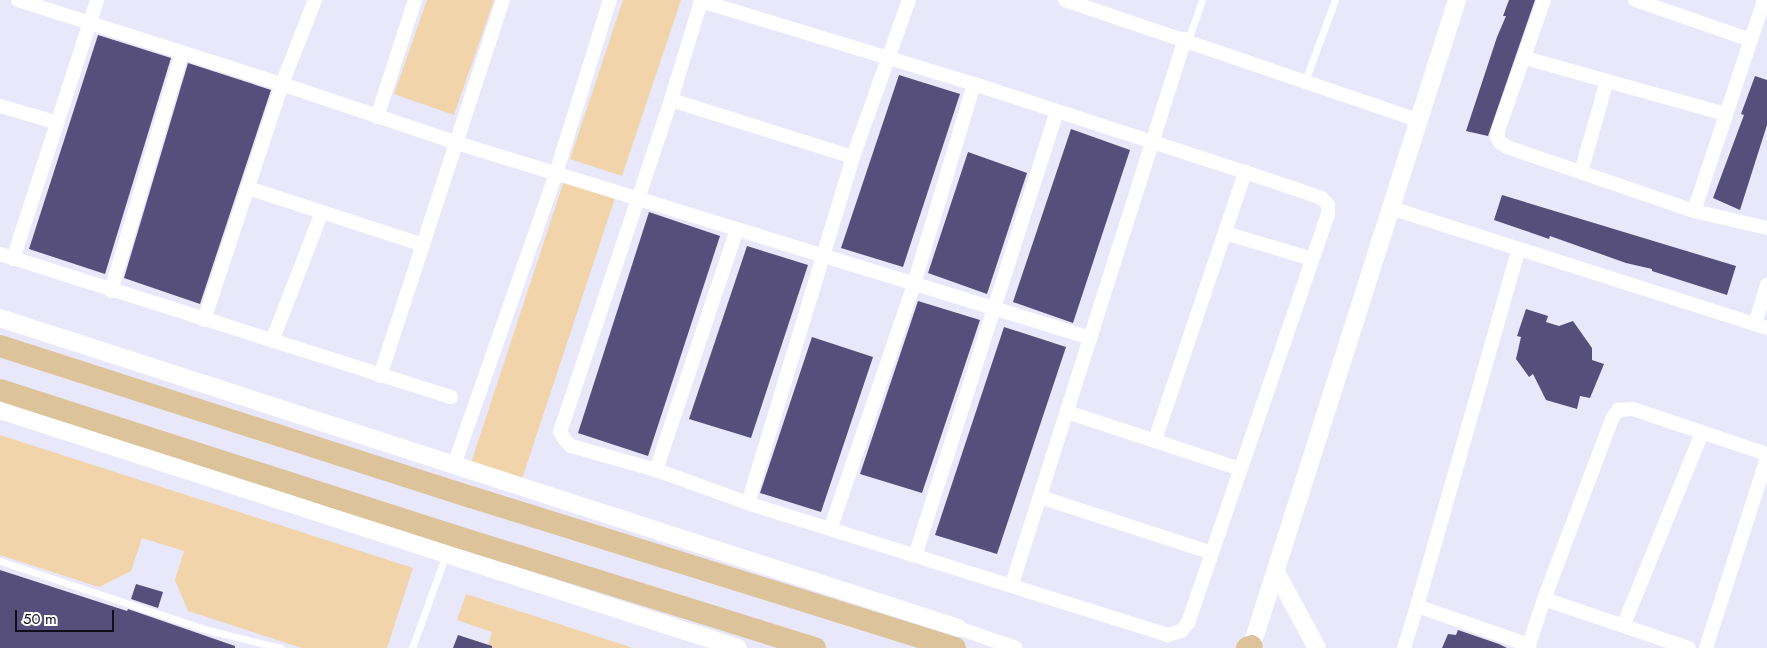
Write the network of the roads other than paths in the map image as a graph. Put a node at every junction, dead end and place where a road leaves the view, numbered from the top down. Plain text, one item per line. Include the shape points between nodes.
1 (18, 0) edge
2 (97, 0) edge
3 (315, 0) edge
4 (415, 0) edge
5 (503, 0) edge
6 (610, 0) edge
7 (909, 0) edge
8 (1065, 0) edge
9 (1202, 0) edge
10 (1335, 0) edge
11 (1458, 0) edge
12 (1544, 0) edge
13 (1634, 0) edge
14 (1764, 0) edge
15 (701, 1) edge
16 (89, 23) junction
17 (1187, 40) junction
18 (1751, 40) junction
19 (182, 53) junction
20 (1524, 58) junction
21 (887, 59) junction
22 (1306, 81) junction
23 (1607, 81) junction
24 (282, 84) junction
25 (974, 84) junction
26 (671, 100) junction
27 (0, 106) edge
28 (1057, 111) junction
29 (1726, 114) junction
30 (377, 117) junction
31 (1418, 120) junction
32 (58, 123) junction
33 (457, 143) junction
34 (1154, 143) junction
35 (853, 157) junction
36 (1246, 172) junction
37 (1581, 172) junction
38 (556, 173) junction
39 (248, 188) junction
40 (637, 198) junction
41 (1392, 208) junction
42 (1694, 211) junction
43 (322, 212) junction
44 (1767, 228) edge
45 (737, 229) junction
46 (1225, 233) junction
47 (423, 245) junction
48 (1519, 249) junction
49 (822, 255) junction
50 (6, 257) edge
51 (1312, 259) junction
52 (914, 284) junction
53 (1767, 285) edge
54 (111, 291) junction
55 (994, 308) junction
56 (0, 318) edge
57 (204, 320) junction
58 (1761, 326) edge
59 (1091, 338) junction
60 (272, 341) junction
61 (0, 346) edge
62 (380, 376) junction
63 (0, 390) edge
64 (451, 397) dead end
65 (0, 410) edge
66 (1067, 412) junction
67 (1702, 433) junction
68 (1155, 440) junction
69 (1767, 454) edge
70 (1767, 458) edge
71 (454, 465) junction
72 (1240, 469) junction
73 (656, 470) junction
74 (1040, 497) junction
75 (748, 502) junction
76 (831, 527) junction
77 (1212, 553) junction
78 (446, 554) junction
79 (915, 556) junction
80 (0, 562) edge
81 (1276, 572) junction
82 (1012, 584) junction
83 (1544, 599) junction
84 (1417, 606) junction
85 (1624, 624) junction
86 (955, 641) edge
87 (1529, 646) edge
88 (1250, 647) edge
89 (281, 648) edge
90 (412, 648) edge
91 (738, 648) edge
92 (815, 648) edge
93 (1016, 648) edge
94 (1317, 648) edge
95 (1404, 648) edge
96 (1690, 648) edge
97 (1706, 648) edge

1 - 16 street
2 - 16 street
3 - 24 street
4 - 30 street
5 - 33 street
6 - 38 street
7 - 21 street
8 - 17 street
9 - 17 lane
10 - 22 lane
11 - 31 street
12 - 20 street
13 - 18 street
14 - 18 street
15 - 21 street
15 - 26 street
16 - 19 street
16 - 32 street
17 - 22 street
17 - 34 street
18 - 29 street
19 - 24 street
19 - 54 street
20 - 23 street
20 - 37 street via 1497,137 1507,147
21 - 25 street
21 - 35 street
22 - 31 street
23 - 29 street
23 - 37 street
24 - 30 street
24 - 39 street
25 - 28 street
25 - 52 street
26 - 35 street
26 - 40 street
27 - 32 street
28 - 34 street
28 - 55 street
29 - 42 street
30 - 33 street
31 - 41 street
32 - 50 street
33 - 38 street
33 - 47 street
34 - 36 street
34 - 59 street
35 - 49 street
36 - 46 street
36 - 51 street via 1322,198 1328,205 1328,214
37 - 42 street
38 - 40 street
38 - 71 street
39 - 43 street
39 - 57 street
40 - 45 street
40 - 73 street via 560,432 571,446
41 - 48 street
41 - 81 street
42 - 44 street
43 - 47 street
43 - 60 street
45 - 49 street
45 - 73 street
46 - 51 street
46 - 68 street
47 - 62 street
48 - 58 street
48 - 84 street
49 - 52 street
49 - 75 street
50 - 54 street
51 - 72 street
52 - 55 street
52 - 76 street
53 - 58 street
54 - 57 street
55 - 59 street
55 - 79 street
56 - 71 street
57 - 60 street
59 - 66 street
60 - 62 street
61 - 86 main road via 471,497
62 - 64 street
63 - 92 main road
65 - 78 street
66 - 68 street
66 - 74 street
67 - 69 street
67 - 83 street via 1633,409 1618,410
67 - 85 street
68 - 72 street
70 - 97 street
71 - 86 street
72 - 77 street
73 - 75 street
74 - 77 street
74 - 82 street
75 - 76 street
76 - 79 street
77 - 82 street via 1188,623 1181,631 1168,635
78 - 90 lane
78 - 91 street
79 - 82 street
80 - 89 lane via 204,629
81 - 88 street
81 - 94 street
83 - 85 street
83 - 87 street
84 - 87 street
84 - 95 street
85 - 96 street
86 - 93 street

